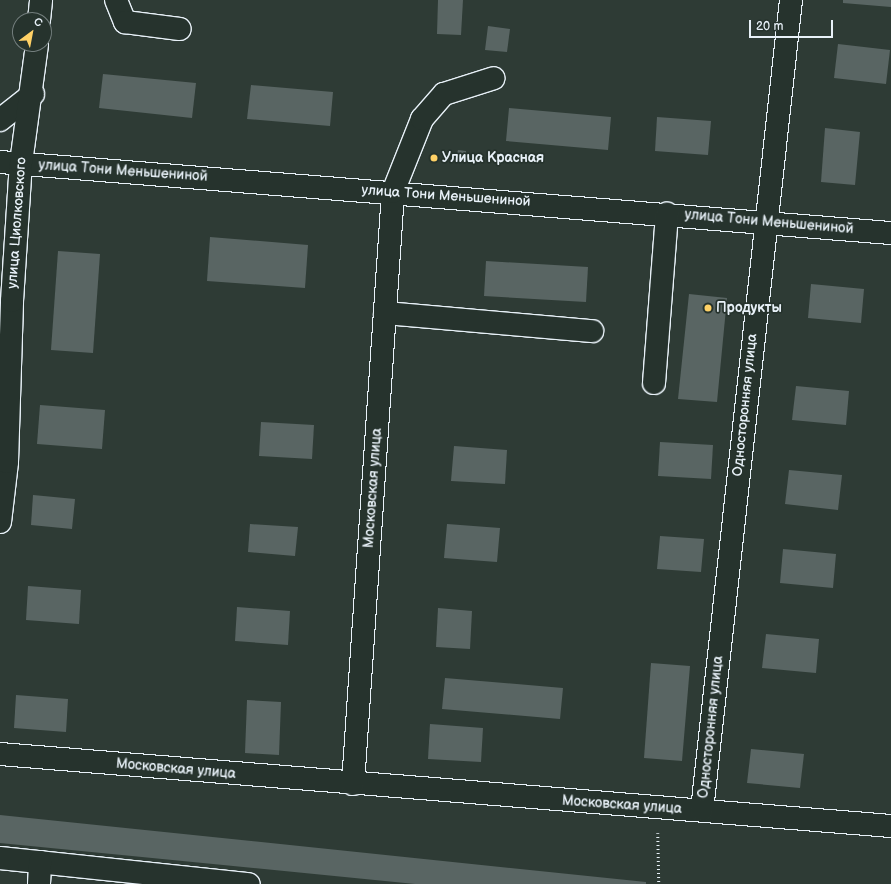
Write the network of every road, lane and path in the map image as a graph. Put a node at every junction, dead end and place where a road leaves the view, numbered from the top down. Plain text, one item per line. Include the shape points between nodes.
1 (41, 0) edge
2 (116, 0) edge
3 (791, 0) edge
4 (40, 12) edge
5 (180, 29) dead end
6 (36, 52) edge
7 (494, 78) dead end
8 (33, 94) junction
9 (0, 120) edge
10 (10, 162) edge
11 (394, 192) junction
12 (667, 213) junction
13 (765, 221) junction
14 (891, 233) edge
15 (385, 313) junction
16 (592, 331) dead end
17 (654, 383) dead end
18 (0, 522) edge
19 (0, 754) edge
20 (353, 784) junction
21 (659, 808) junction
22 (702, 810) junction
23 (891, 826) edge
24 (0, 858) edge
25 (40, 862) junction
26 (127, 878) edge
27 (216, 882) edge
28 (39, 884) edge
29 (249, 884) edge
30 (658, 884) edge

1 - 4 street
2 - 5 street via 125,22
3 - 13 street, Односторонняя улица
6 - 8 street, улица Циолковского
7 - 11 street, Московская улица via 444,94 422,119
8 - 9 street
8 - 10 street, улица Циолковского
10 - 11 street, улица Тони Меньшениной
10 - 18 street, улица Циолковского via 12,301 7,462
11 - 12 street, улица Тони Меньшениной
11 - 15 street, Московская улица
12 - 13 street, улица Тони Меньшениной
12 - 17 street
13 - 14 street, улица Тони Меньшениной
13 - 22 street, Односторонняя улица
15 - 16 street
15 - 20 street, Московская улица
19 - 20 street, Московская улица
20 - 21 street, Московская улица
21 - 22 street, Московская улица
21 - 30 path
22 - 23 street, Московская улица
24 - 25 street
25 - 26 street
25 - 28 street
26 - 27 street
27 - 29 street

